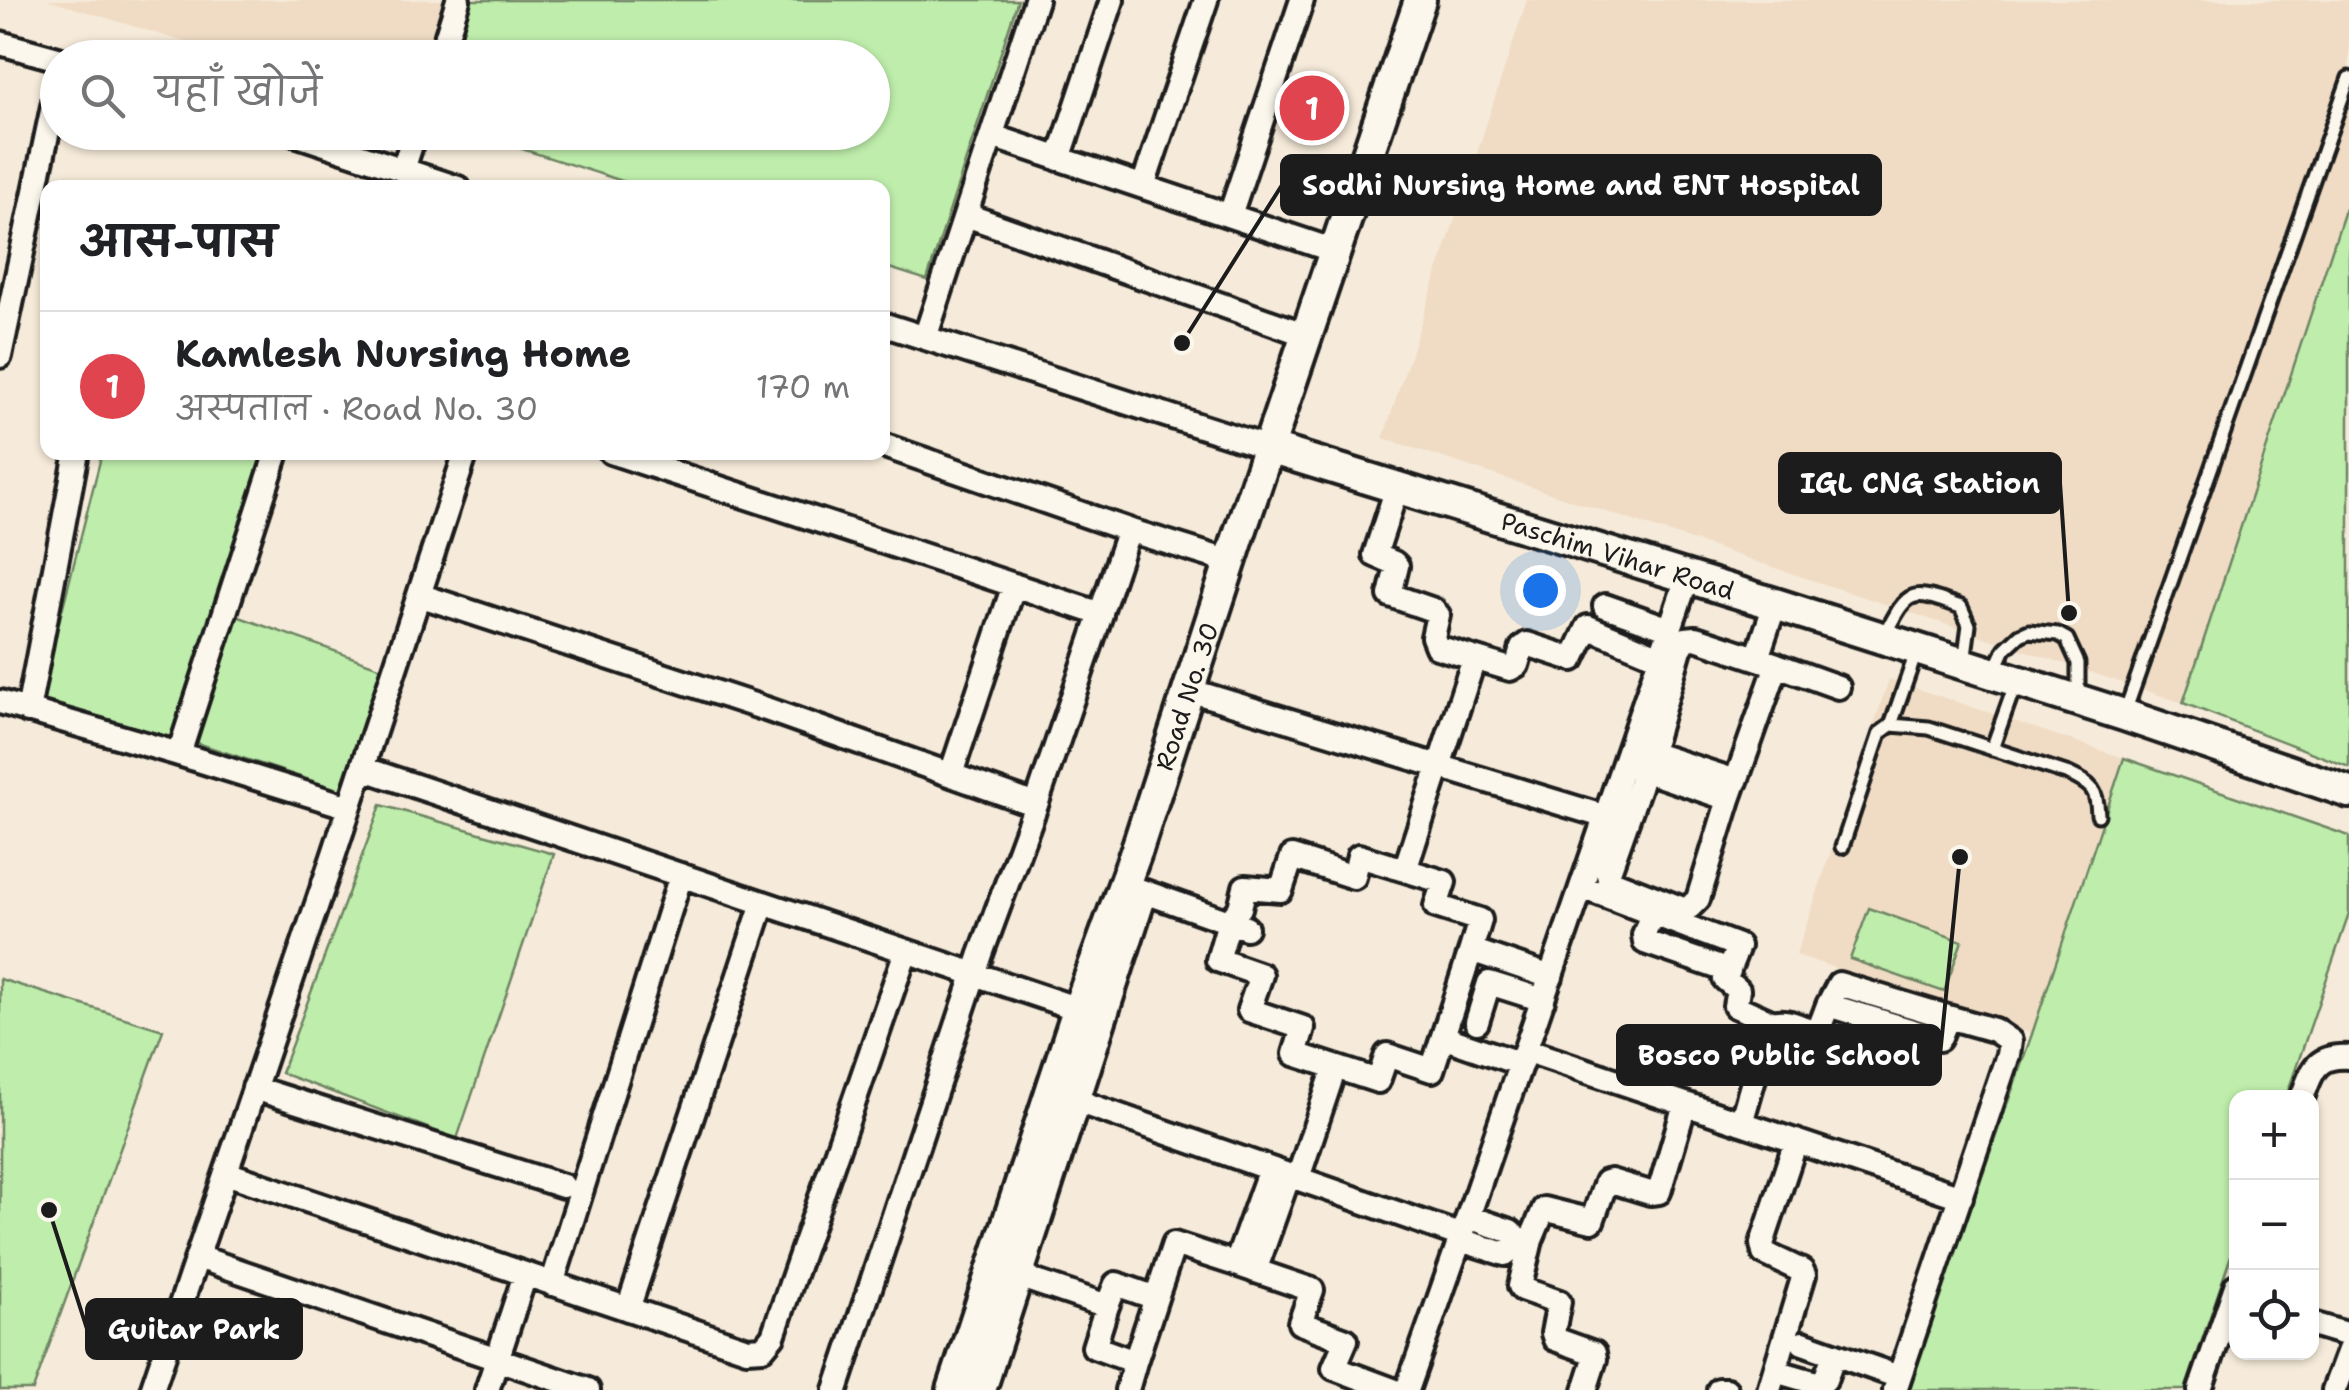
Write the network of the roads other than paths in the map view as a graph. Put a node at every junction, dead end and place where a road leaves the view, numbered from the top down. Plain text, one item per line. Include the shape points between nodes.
1 (458, 0) edge
2 (1036, 0) edge
3 (1112, 0) edge
4 (1206, 0) edge
5 (1302, 0) edge
6 (1420, 0) edge
7 (1442, 0) edge
8 (446, 40) edge
9 (0, 42) edge
10 (40, 54) edge
11 (2349, 78) edge
12 (992, 136) junction
13 (44, 150) edge
14 (342, 150) edge
15 (409, 150) edge
16 (1059, 159) junction
17 (403, 170) junction
18 (434, 180) edge
19 (1143, 186) junction
20 (966, 215) junction
21 (1230, 216) junction
22 (1335, 252) junction
23 (890, 327) edge
24 (1307, 336) junction
25 (926, 338) junction
26 (0, 356) edge
27 (890, 448) edge
28 (1278, 452) junction
29 (75, 460) edge
30 (274, 460) edge
31 (463, 460) edge
32 (635, 460) edge
33 (1397, 488) junction
34 (1132, 532) junction
35 (1231, 562) junction
36 (1688, 576) junction
37 (1014, 585) junction
38 (419, 595) junction
39 (1775, 604) junction
40 (1606, 606) dead end
41 (1101, 612) junction
42 (1670, 630) junction
43 (1883, 638) junction
44 (1917, 649) junction
45 (1660, 657) junction
46 (1474, 659) junction
47 (1767, 661) junction
48 (1964, 664) junction
49 (2005, 677) junction
50 (1838, 687) dead end
51 (1206, 694) junction
52 (2078, 700) junction
53 (0, 702) edge
54 (28, 711) junction
55 (2124, 715) junction
56 (1892, 725) junction
57 (1992, 749) junction
58 (179, 754) junction
59 (1641, 759) junction
60 (1438, 766) junction
61 (362, 768) junction
62 (950, 774) junction
63 (1732, 790) junction
64 (2349, 792) edge
65 (1036, 805) junction
66 (349, 808) junction
67 (2098, 815) dead end
68 (1606, 816) junction
69 (1842, 848) dead end
70 (1405, 870) junction
71 (682, 876) junction
72 (1582, 886) junction
73 (1142, 892) junction
74 (1255, 898) dead end
75 (763, 903) junction
76 (1238, 933) junction
77 (1471, 950) junction
78 (906, 951) junction
79 (974, 976) junction
80 (1547, 988) junction
81 (1090, 1013) junction
82 (1477, 1022) dead end
83 (1773, 1023) junction
84 (1443, 1037) junction
85 (2349, 1057) edge
86 (1523, 1058) junction
87 (1335, 1068) junction
88 (254, 1088) junction
89 (2305, 1090) edge
90 (1074, 1100) junction
91 (1685, 1104) junction
92 (1741, 1122) junction
93 (1796, 1141) junction
94 (226, 1173) junction
95 (1286, 1174) junction
96 (563, 1186) dead end
97 (1961, 1196) junction
98 (1463, 1231) junction
99 (1522, 1247) junction
100 (198, 1257) junction
101 (1246, 1267) junction
102 (524, 1276) junction
103 (552, 1284) junction
104 (1006, 1284) junction
105 (1156, 1298) junction
106 (1108, 1306) junction
107 (628, 1309) junction
108 (2229, 1312) edge
109 (2319, 1326) edge
110 (2349, 1335) edge
111 (1804, 1343) dead end
112 (2349, 1350) edge
113 (1834, 1354) junction
114 (496, 1360) junction
115 (1135, 1362) junction
116 (1771, 1381) edge
117 (1335, 1382) edge
118 (1897, 1384) edge
119 (152, 1390) edge
120 (487, 1390) edge
121 (588, 1390) edge
122 (836, 1390) edge
123 (953, 1390) edge
124 (980, 1390) edge
125 (1127, 1390) edge
126 (1393, 1390) edge
127 (1406, 1390) edge
128 (1586, 1390) edge
129 (2200, 1390) edge
130 (2334, 1390) edge

1 - 8 street
2 - 12 street
3 - 16 street
4 - 19 street
5 - 21 street
6 - 22 street, Road No. 30
7 - 28 street, Road No. 30
9 - 10 street
11 - 55 lane
12 - 16 street
12 - 20 street
13 - 26 street
14 - 17 street
15 - 17 street
16 - 19 street
17 - 18 street
19 - 21 street
20 - 24 street
20 - 25 street
21 - 22 street
22 - 24 street, Road No. 30
23 - 25 street, Paschim Vihar Road
24 - 28 street, Road No. 30
25 - 28 street, Paschim Vihar Road
27 - 34 street
28 - 33 street, Paschim Vihar Road
28 - 35 street, Road No. 30
28 - 51 street, Road No. 30
29 - 54 street
30 - 58 street
31 - 38 street
32 - 37 street
33 - 36 street, Paschim Vihar Road
33 - 46 street via 1375,555 1397,566 1390,595 1436,612 1435,645
34 - 35 street
34 - 41 street
35 - 81 street, Road No. 30
36 - 39 street, Paschim Vihar Road
36 - 42 street
37 - 41 street
37 - 62 street
38 - 61 street
38 - 62 street
39 - 43 street, Paschim Vihar Road
39 - 47 street
40 - 42 street
41 - 65 street
42 - 45 street
43 - 44 street, Paschim Vihar Road
43 - 48 lane via 1906,598 1924,594 1961,607 1969,625
44 - 48 street, Paschim Vihar Road
44 - 56 lane
45 - 46 street via 1588,627 1574,658 1527,644 1513,668
45 - 59 street
46 - 60 street
47 - 50 street
47 - 59 street via 1686,639
47 - 63 street
48 - 49 street, Paschim Vihar Road
49 - 52 street, Paschim Vihar Road
49 - 52 lane via 2005,649 2020,635 2058,634 2068,639 2078,663
49 - 57 lane
51 - 60 street
51 - 73 street, Road No. 30
52 - 55 street, Paschim Vihar Road
53 - 54 street
54 - 58 street
55 - 64 street, Paschim Vihar Road
56 - 57 lane via 1929,728
56 - 69 lane via 1880,733
57 - 67 lane via 2088,783
58 - 66 street
59 - 63 street
59 - 63 street via 1609,880 1683,908 1698,899
59 - 68 street
60 - 68 street
60 - 70 street
61 - 66 street
61 - 71 street
62 - 65 street
65 - 79 street
66 - 88 street
68 - 72 street
70 - 76 street via 1359,856 1354,877 1292,857 1281,890 1245,887
70 - 77 street via 1444,882 1436,906 1480,920
71 - 75 street
71 - 103 street
72 - 80 street
72 - 83 street via 1738,946 1725,980 1738,990 1735,1006
73 - 76 street
73 - 81 street, Road No. 30
74 - 76 street
75 - 78 street
75 - 107 street
76 - 87 street via 1218,960 1262,975 1249,1010 1303,1028 1295,1054
77 - 80 street
77 - 84 street
78 - 79 street
78 - 107 street via 773,1336 763,1348 747,1349
79 - 81 street
79 - 122 street
80 - 82 street via 1489,983
80 - 86 street
81 - 90 street, Road No. 30
81 - 104 street, Road No. 30
83 - 92 street
83 - 97 street via 1814,1031 1828,1006 1940,1039 1948,1016 2010,1041
84 - 86 street
84 - 87 street via 1432,1070 1387,1055 1378,1081
85 - 89 street via 2320,1062
86 - 91 street
86 - 98 street
87 - 95 street
88 - 94 street
88 - 96 street
90 - 95 street
90 - 104 street, Road No. 30
91 - 92 street
91 - 99 street via 1659,1192 1606,1182 1590,1222 1544,1209
92 - 93 street
93 - 97 street
93 - 116 street via 1762,1244 1764,1253 1804,1276
94 - 100 street
94 - 102 street
95 - 98 street
95 - 101 street
97 - 118 street
98 - 99 street via 1505,1254
98 - 127 street
99 - 128 street via 1520,1286 1559,1302 1555,1339 1594,1353
100 - 114 street
100 - 119 street
101 - 105 street via 1174,1244
101 - 117 street via 1312,1290 1300,1322 1346,1340
102 - 103 street
102 - 114 street
103 - 107 street
104 - 106 street
104 - 123 street, Road No. 30
104 - 124 street, Road No. 30
105 - 106 street via 1116,1284
105 - 115 street
106 - 115 street via 1094,1347
108 - 129 street
109 - 110 street
111 - 113 street
112 - 130 street
113 - 116 street via 1820,1384
113 - 118 street
114 - 120 street
114 - 121 street
115 - 125 street
117 - 126 street

